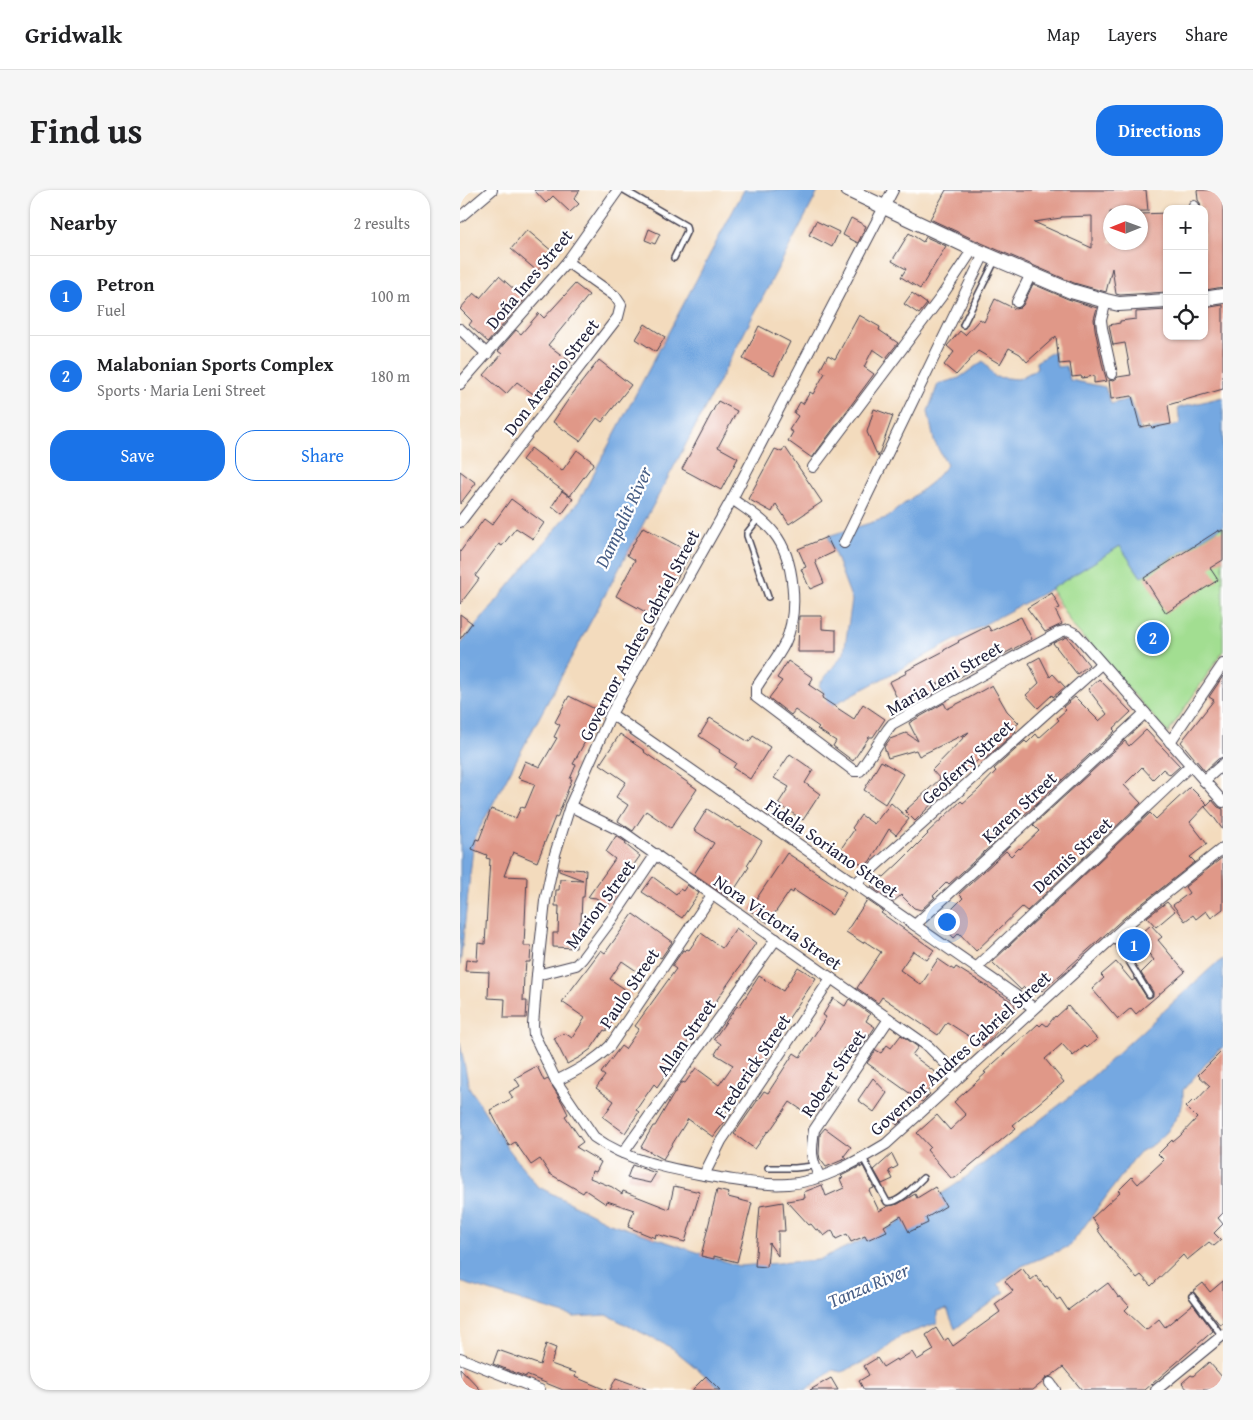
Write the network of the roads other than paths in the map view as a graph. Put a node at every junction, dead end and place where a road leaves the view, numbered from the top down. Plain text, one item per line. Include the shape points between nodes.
1 (492, 190) edge
2 (618, 190) edge
3 (624, 190) edge
4 (848, 190) edge
5 (894, 190) edge
6 (885, 208) junction
7 (460, 217) edge
8 (985, 254) junction
9 (674, 258) dead end
10 (567, 262) junction
11 (1031, 274) junction
12 (1223, 296) edge
13 (1208, 298) edge
14 (1106, 301) junction
15 (1163, 301) edge
16 (1017, 302) dead end
17 (963, 325) dead end
18 (460, 329) edge
19 (487, 354) junction
20 (1112, 374) dead end
21 (460, 384) edge
22 (813, 467) dead end
23 (732, 499) junction
24 (758, 519) junction
25 (460, 522) edge
26 (844, 543) dead end
27 (768, 597) dead end
28 (1102, 664) junction
29 (1223, 664) edge
30 (1145, 713) junction
31 (611, 714) junction
32 (1170, 742) junction
33 (1223, 764) edge
34 (1190, 766) junction
35 (1204, 781) junction
36 (1223, 802) edge
37 (570, 806) junction
38 (1223, 848) edge
39 (656, 854) junction
40 (855, 884) junction
41 (712, 896) junction
42 (915, 926) junction
43 (1113, 937) junction
44 (776, 939) junction
45 (976, 968) junction
46 (537, 975) junction
47 (831, 978) junction
48 (1149, 994) dead end
49 (1034, 1008) junction
50 (889, 1018) junction
51 (955, 1080) junction
52 (556, 1081) junction
53 (623, 1153) junction
54 (863, 1158) junction
55 (814, 1166) junction
56 (768, 1168) dead end
57 (704, 1175) junction
58 (820, 1177) junction
59 (923, 1178) dead end
60 (1192, 1296) dead end
61 (1222, 1335) edge
62 (460, 1358) edge
63 (526, 1388) edge
64 (540, 1390) edge
65 (1156, 1390) edge

1 - 7 street
2 - 10 street, Doña Ines Street
3 - 9 lane via 686,226
4 - 6 main road
5 - 6 street, Governor Andres Gabriel Street
6 - 8 main road
6 - 23 street, Governor Andres Gabriel Street
8 - 11 main road
8 - 17 lane
8 - 22 street via 941,297
8 - 26 street
10 - 19 street, Doña Ines Street
10 - 25 street, Don Arsenio Street via 615,296 620,305 618,317
11 - 14 main road
11 - 16 street
12 - 13 main road
14 - 15 main road via 1120,304
14 - 20 street via 1101,320
18 - 19 street
19 - 21 street, Doña Ines Street
23 - 24 street, Maria Leni Street
23 - 31 street, Governor Andres Gabriel Street
24 - 27 lane via 747,536
24 - 28 street, Maria Leni Street via 773,531 785,552 793,584 793,611 786,642 756,688 756,697 854,771 860,771 892,724 1064,630 1076,634
28 - 30 street, Maria Leni Street
28 - 40 street, Geoferry Street
29 - 32 street
30 - 32 street, Maria Leni Street
30 - 42 street, Karen Street
31 - 37 street, Governor Andres Gabriel Street
31 - 40 street, Fidela Soriano Street
32 - 34 street, Maria Leni Street
33 - 35 street
34 - 35 street, Maria Leni Street
34 - 45 street, Dennis Street
35 - 36 street, Maria Leni Street
37 - 39 street, Nora Victoria Street via 623,832
37 - 46 street, Governor Andres Gabriel Street via 545,902
38 - 43 street, Governor Andres Gabriel Street
39 - 41 street, Nora Victoria Street
39 - 46 street, Marion Street via 576,965
40 - 42 street, Fidela Soriano Street
41 - 44 street, Nora Victoria Street
41 - 52 street, Paulo Street via 610,1046 588,1064
42 - 45 street, Fidela Soriano Street
43 - 48 lane
43 - 49 street, Governor Andres Gabriel Street
44 - 47 street, Nora Victoria Street
44 - 53 street, Allan Street
45 - 49 street, Fidela Soriano Street
46 - 52 street, Governor Andres Gabriel Street via 534,1035
47 - 50 street, Nora Victoria Street
47 - 57 street, Frederick Street via 721,1141
49 - 51 street, Governor Andres Gabriel Street
50 - 51 street, Nora Victoria Street via 929,1047 946,1064
50 - 55 street, Robert Street via 814,1130 811,1149
51 - 54 street, Governor Andres Gabriel Street via 886,1144
52 - 53 street, Governor Andres Gabriel Street via 594,1137
53 - 57 street, Governor Andres Gabriel Street via 661,1166
54 - 58 street, Governor Andres Gabriel Street
54 - 59 lane via 890,1203
55 - 56 lane
55 - 58 street, Robert Street
57 - 58 street, Governor Andres Gabriel Street via 756,1184 789,1184
60 - 61 lane
61 - 65 street
62 - 63 street
63 - 64 street

